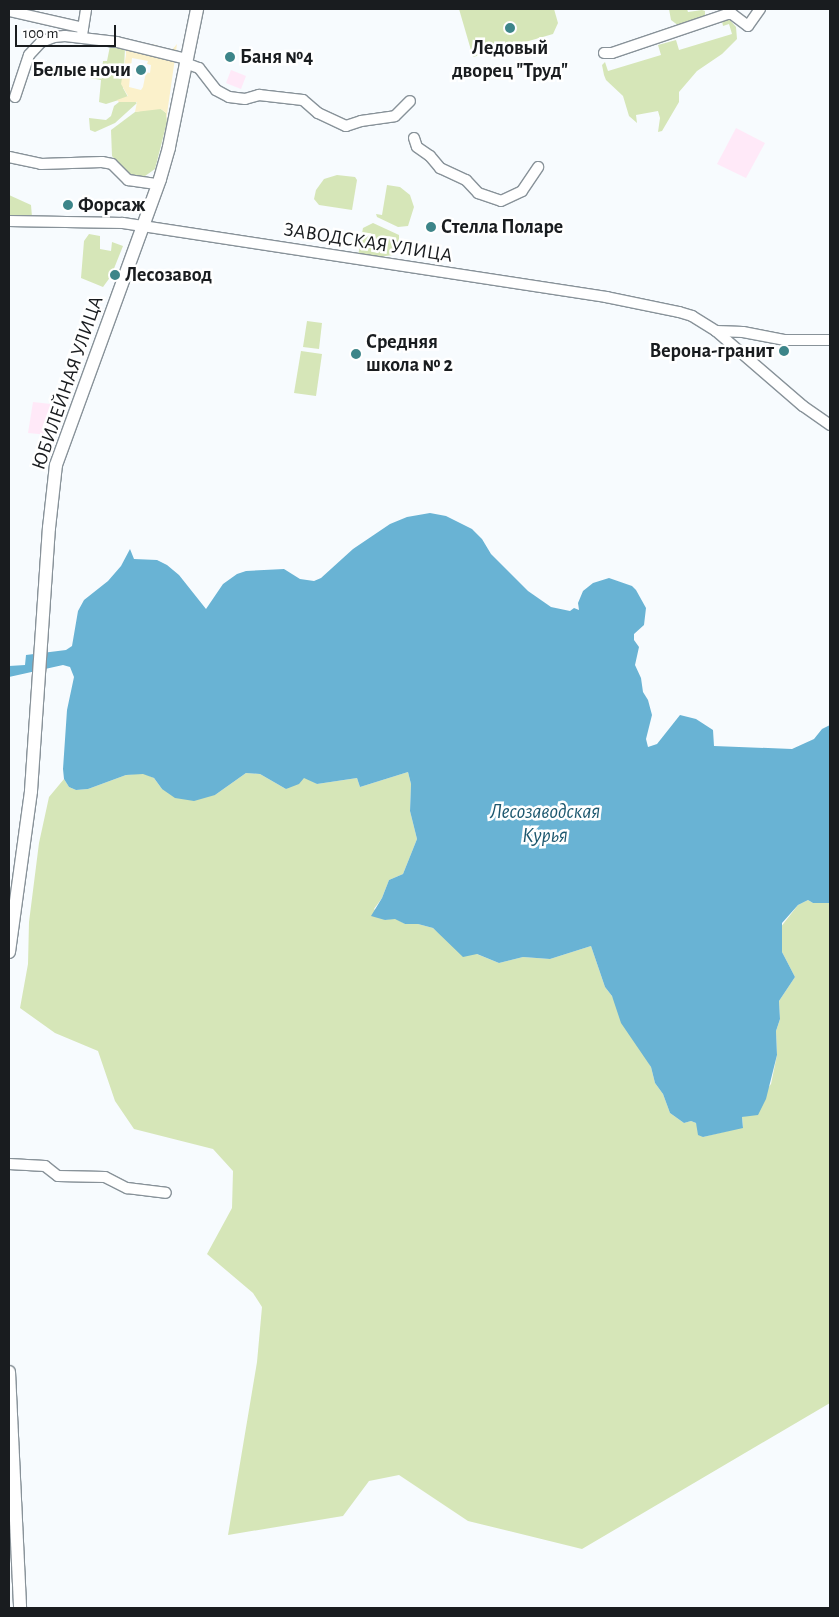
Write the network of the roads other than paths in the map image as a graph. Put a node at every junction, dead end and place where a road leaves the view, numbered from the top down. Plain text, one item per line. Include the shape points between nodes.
1 (86, 9) edge
2 (197, 9) edge
3 (760, 9) edge
4 (9, 11) edge
5 (82, 33) junction
6 (604, 53) dead end
7 (185, 61) junction
8 (15, 98) dead end
9 (410, 101) dead end
10 (414, 138) dead end
11 (9, 157) edge
12 (538, 167) dead end
13 (158, 184) junction
14 (9, 221) edge
15 (143, 226) junction
16 (716, 331) junction
17 (830, 340) edge
18 (830, 425) edge
19 (9, 952) edge
20 (9, 1164) edge
21 (166, 1193) dead end
22 (9, 1372) edge
23 (20, 1608) edge

1 - 5 street
2 - 7 main road, ЮБИЛЕЙНАЯ УЛИЦА
3 - 6 street via 748,26 727,14
4 - 5 street
5 - 7 street
5 - 8 street via 41,42 29,55
7 - 9 street via 199,68 216,90 229,97 245,99 259,95 303,100 318,114 346,126 395,116
7 - 13 main road, ЮБИЛЕЙНАЯ УЛИЦА via 169,147
10 - 12 street via 417,147 440,168 466,180 478,193 501,201 522,191
11 - 13 street via 41,164 102,162 112,164 128,180
13 - 15 main road, ЮБИЛЕЙНАЯ УЛИЦА
14 - 15 street, ЗАВОДСКАЯ УЛИЦА
15 - 16 street, ЗАВОДСКАЯ УЛИЦА via 636,302 692,316
15 - 19 main road, ЮБИЛЕЙНАЯ УЛИЦА via 56,465 32,791
16 - 17 street via 743,332 785,340
16 - 18 street, ЗАВОДСКАЯ УЛИЦА via 803,406
20 - 21 street via 45,1166 58,1176 105,1178 127,1188
22 - 23 main road

